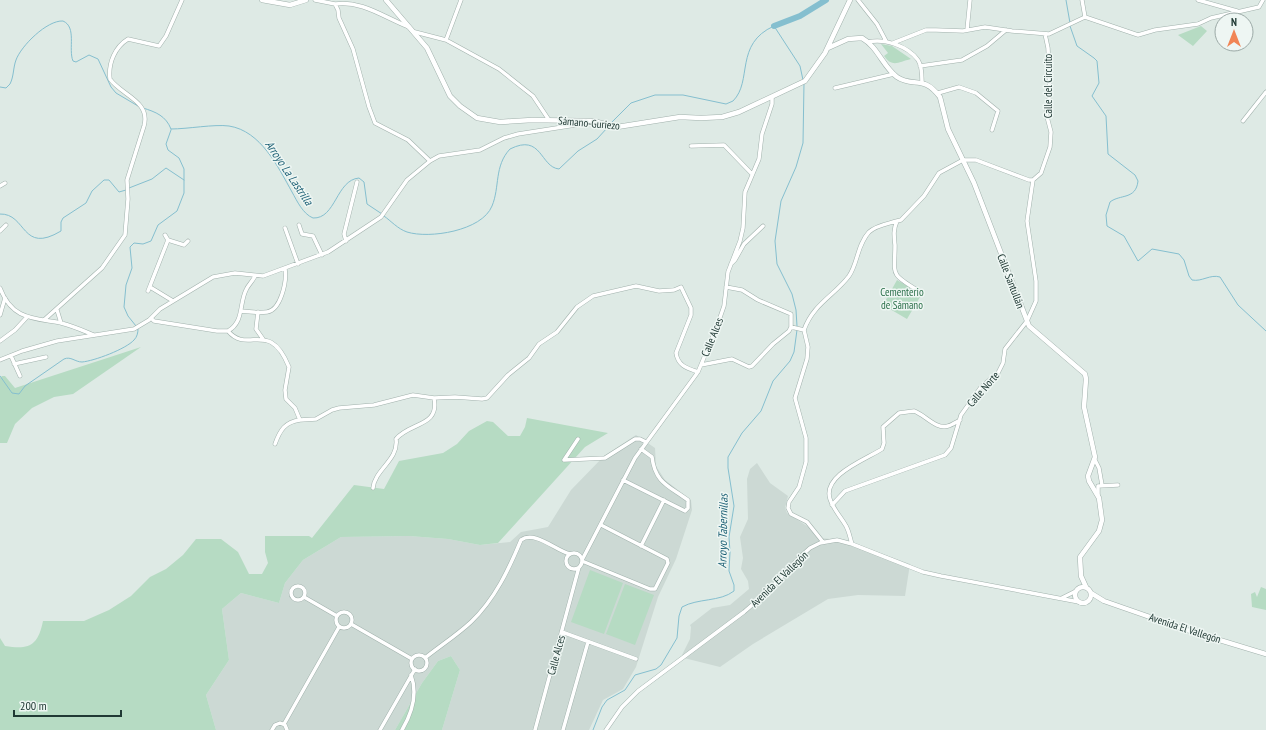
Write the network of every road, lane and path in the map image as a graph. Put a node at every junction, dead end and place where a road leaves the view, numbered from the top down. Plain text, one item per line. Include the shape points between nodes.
1 (182, 0) edge
2 (262, 0) edge
3 (306, 0) edge
4 (316, 0) edge
5 (386, 0) edge
6 (462, 0) edge
7 (850, 0) edge
8 (858, 0) edge
9 (970, 0) edge
10 (1082, 0) edge
11 (1198, 0) edge
12 (1263, 0) edge
13 (335, 4) junction
14 (1238, 11) junction
15 (1085, 17) junction
16 (413, 30) junction
17 (967, 30) junction
18 (1006, 30) junction
19 (1045, 34) junction
20 (446, 40) junction
21 (886, 41) junction
22 (868, 42) junction
23 (893, 43) junction
24 (828, 48) junction
25 (920, 66) junction
26 (894, 74) junction
27 (922, 82) junction
28 (835, 88) dead end
29 (1266, 92) edge
30 (938, 93) junction
31 (772, 97) junction
32 (548, 120) junction
33 (587, 121) junction
34 (1243, 121) dead end
35 (992, 130) dead end
36 (691, 146) dead end
37 (963, 160) junction
38 (430, 161) junction
39 (752, 174) junction
40 (1033, 180) junction
41 (357, 182) dead end
42 (5, 184) dead end
43 (0, 186) edge
44 (897, 221) junction
45 (6, 225) dead end
46 (299, 225) dead end
47 (763, 226) dead end
48 (286, 228) dead end
49 (0, 231) edge
50 (165, 235) dead end
51 (168, 240) junction
52 (188, 240) dead end
53 (346, 241) junction
54 (322, 255) junction
55 (298, 264) junction
56 (730, 264) junction
57 (285, 269) junction
58 (255, 276) junction
59 (726, 287) junction
60 (0, 288) edge
61 (917, 290) dead end
62 (4, 298) junction
63 (173, 301) junction
64 (57, 310) junction
65 (241, 312) junction
66 (258, 312) junction
67 (0, 315) edge
68 (27, 317) junction
69 (151, 318) junction
70 (44, 320) junction
71 (1027, 321) junction
72 (61, 323) junction
73 (793, 327) junction
74 (802, 329) junction
75 (228, 331) junction
76 (95, 335) junction
77 (263, 339) junction
78 (0, 341) edge
79 (11, 356) junction
80 (46, 357) dead end
81 (0, 360) edge
82 (14, 364) junction
83 (701, 365) junction
84 (698, 372) junction
85 (20, 376) dead end
86 (434, 398) junction
87 (300, 420) junction
88 (960, 420) junction
89 (578, 439) dead end
90 (646, 442) junction
91 (275, 444) dead end
92 (641, 449) junction
93 (1095, 460) junction
94 (623, 480) junction
95 (1102, 484) junction
96 (1118, 485) dead end
97 (373, 488) dead end
98 (1098, 495) junction
99 (664, 500) junction
100 (832, 505) junction
101 (601, 525) junction
102 (823, 542) junction
103 (852, 544) junction
104 (641, 546) junction
105 (560, 552) junction
106 (587, 552) junction
107 (570, 554) junction
108 (579, 555) junction
109 (567, 559) junction
110 (581, 563) junction
111 (573, 568) junction
112 (1081, 576) junction
113 (577, 580) junction
114 (1086, 587) junction
115 (1078, 589) junction
116 (1091, 593) junction
117 (304, 597) junction
118 (1059, 599) junction
119 (1104, 601) junction
120 (1079, 602) junction
121 (1087, 602) junction
122 (337, 616) junction
123 (350, 624) junction
124 (340, 627) junction
125 (562, 632) junction
126 (588, 642) junction
127 (1266, 654) edge
128 (425, 658) junction
129 (412, 659) junction
130 (636, 659) dead end
131 (415, 669) junction
132 (411, 675) junction
133 (284, 724) junction
134 (272, 730) edge
135 (287, 730) edge
136 (380, 730) edge
137 (402, 730) edge
138 (535, 730) edge
139 (563, 730) edge
140 (606, 730) edge

1 - 64 street via 159,46 128,39 120,44 116,51 110,67 110,79 139,102 145,122 129,173 127,225 123,238 102,268
2 - 3 street via 290,5
4 - 13 street
5 - 16 street, Sámano-Guriezo
6 - 20 street
7 - 24 street, Sámano-Guriezo
8 - 21 street via 878,24
9 - 17 street
10 - 15 street
11 - 14 street
12 - 14 street via 1259,7
13 - 16 street via 358,1
13 - 38 street via 353,49 375,122 408,140
14 - 15 street via 1198,24 1154,30 1138,35
15 - 19 street
16 - 20 street
16 - 32 street, Sámano-Guriezo via 431,54 450,96 469,113 493,122
17 - 18 street via 985,27
17 - 23 street via 926,30
18 - 19 street
18 - 25 street via 962,60
19 - 40 street, Calle del Circuito via 1050,94 1046,113 1051,140 1049,155 1041,173
20 - 32 street via 499,69 527,90 538,101
21 - 22 street
21 - 23 street
22 - 24 street via 862,38 852,38
22 - 26 street
23 - 25 street via 914,57
24 - 31 street, Sámano-Guriezo via 811,76
25 - 27 street
26 - 27 street via 902,80
26 - 28 street
27 - 30 street
29 - 34 street
30 - 35 street via 959,87 976,93 998,112
30 - 37 street, Calle Santullán via 948,129
31 - 33 street, Sámano-Guriezo via 722,117 680,117 623,127
31 - 39 street, Calle Alces via 762,134 759,158
32 - 33 street, Sámano-Guriezo
33 - 38 street via 510,136 480,150 449,153
36 - 39 street via 724,145
37 - 40 street via 976,160
37 - 44 street via 939,173 924,196 902,220
37 - 71 street, Calle Santullán
38 - 53 street via 407,180 381,217
39 - 56 street, Calle Alces via 745,192 740,241
40 - 71 street, Calle Norte via 1027,221 1036,281 1036,301
41 - 53 street via 344,234
42 - 43 street
44 - 61 street via 893,234 893,269 899,279
44 - 74 street via 882,224 869,233 863,240 848,277 821,303
45 - 49 street
46 - 54 street via 302,234 313,236
47 - 56 street via 744,244
48 - 55 street
50 - 51 street
51 - 52 street via 184,245
51 - 63 street via 149,289
53 - 54 street
54 - 55 street
55 - 57 street
56 - 59 street, Calle Alces
57 - 58 street
57 - 66 street via 286,287 275,307 268,312
58 - 63 street via 235,273 213,277
58 - 65 street via 246,289
59 - 73 street via 742,290 791,314
59 - 83 street, Calle Alces via 721,316
60 - 62 street
62 - 67 street
62 - 68 street via 16,311
63 - 69 street
64 - 70 street
64 - 72 street
65 - 66 street
65 - 75 street via 235,325
66 - 77 street via 256,329
68 - 70 street
68 - 78 street
69 - 75 street via 154,321 195,328
69 - 76 street via 134,329
70 - 72 street
71 - 88 street, Calle Norte via 1005,348 1003,363 998,373 981,387
71 - 93 street, Calle Santullán via 1032,330 1085,374 1084,407
72 - 76 street
73 - 74 street
73 - 83 street via 752,366 732,359
74 - 102 street via 808,347 807,359 796,398 806,438 806,462 799,487 788,508 791,514 807,522
75 - 77 street via 243,340
76 - 79 street via 57,341
77 - 87 street via 274,342 286,360 289,367 286,399
79 - 81 street
79 - 82 street
80 - 82 street
82 - 85 street
83 - 84 street, Calle Alces
84 - 86 street via 685,368 677,359 676,353 691,315 691,308 681,287 663,291 636,286 593,296 577,307 556,332 539,344 529,358 508,375 487,398
84 - 90 street, Calle Alces
86 - 87 street via 413,395 374,405 339,408 316,419
86 - 97 street via 436,407 430,420 401,433 396,439 397,446 392,458 376,477
87 - 91 street via 286,424
88 - 100 street, Calle Norte via 951,448 945,455 845,491
88 - 100 street via 944,426 931,422 914,411 897,415 883,427 882,449 852,465 832,484 828,492
89 - 90 street via 564,460 605,458 635,439
90 - 92 street, Calle Alces
92 - 94 street, Calle Alces
92 - 99 street via 652,457 653,469 659,479 689,502 688,508 685,510
93 - 95 street
93 - 98 street, Calle Santullán via 1088,476
94 - 99 street
94 - 101 street, Calle Alces
95 - 96 street
95 - 98 street via 1098,486
98 - 112 street, Calle Santullán via 1101,524 1099,531 1080,556
99 - 104 street
100 - 103 street via 846,527
101 - 104 street
101 - 106 street, Calle Alces
102 - 103 street, Avenida El Vallegón via 837,540
102 - 140 street, Avenida El Vallegón via 800,556 767,592 744,612 638,691 622,707
103 - 118 street, Avenida El Vallegón via 923,572
104 - 110 street via 668,560 653,590
105 - 107 street
105 - 109 street
105 - 128 street via 535,538 527,536 521,540 507,572 472,621
106 - 108 street
106 - 110 street, Calle Alces
107 - 108 street
107 - 109 street
108 - 110 street
109 - 111 street via 568,565
110 - 111 street
110 - 113 street, Calle Alces
111 - 113 street
112 - 114 street
112 - 115 street
113 - 125 street, Calle Alces
114 - 115 street
114 - 116 street
115 - 118 street
115 - 120 street via 1075,597
116 - 119 street
116 - 121 street via 1091,598
117 - 117 street via 302,587 296,586 292,589 290,595 294,600
117 - 122 street
118 - 120 street, Avenida El Vallegón
119 - 121 street
119 - 127 street, Avenida El Vallegón
120 - 121 street
122 - 123 street via 342,612 348,613 352,618
122 - 124 street via 336,622
123 - 124 street via 346,628
123 - 129 street
124 - 133 street
125 - 126 street
125 - 138 street, Calle Alces
126 - 130 street
126 - 139 street
128 - 129 street via 418,655
128 - 131 street via 425,667
129 - 131 street via 411,664
131 - 132 street
132 - 136 street
132 - 137 street via 414,683 413,706
133 - 134 street via 276,724
133 - 135 street

